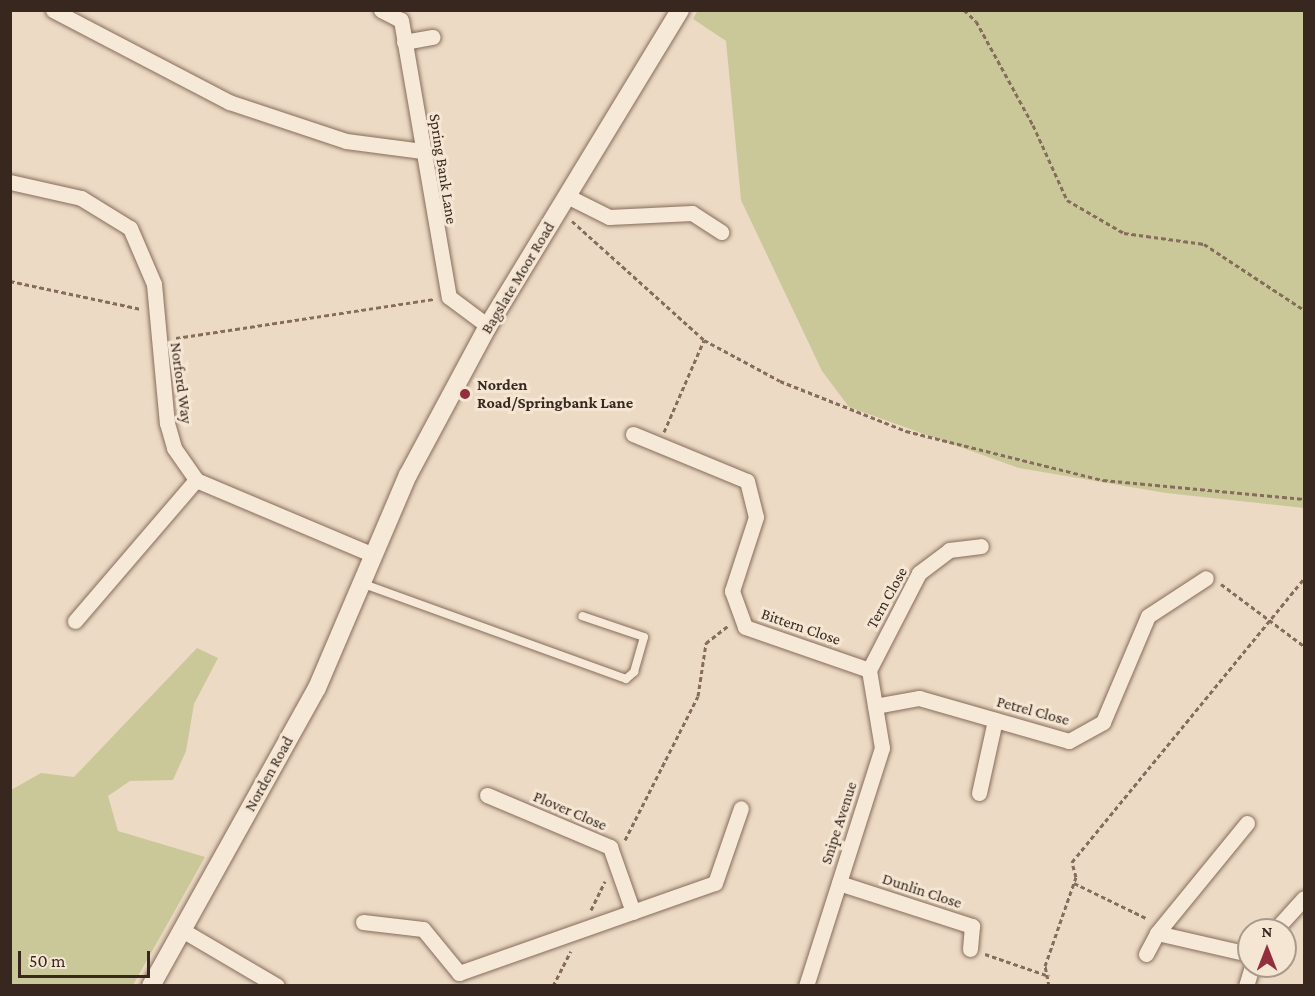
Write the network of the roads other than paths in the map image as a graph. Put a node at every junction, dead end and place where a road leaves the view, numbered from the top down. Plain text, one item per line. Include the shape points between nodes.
1 (53, 10) edge
2 (381, 10) edge
3 (680, 10) edge
4 (433, 37) dead end
5 (404, 42) junction
6 (422, 151) junction
7 (10, 182) edge
8 (563, 203) junction
9 (721, 232) dead end
10 (488, 326) junction
11 (633, 434) dead end
12 (196, 480) junction
13 (981, 546) dead end
14 (371, 554) junction
15 (1206, 578) road end
16 (360, 583) junction
17 (582, 616) dead end
18 (75, 621) dead end
19 (869, 670) junction
20 (875, 706) junction
21 (995, 720) junction
22 (979, 793) dead end
23 (487, 795) dead end
24 (741, 808) dead end
25 (1247, 823) dead end
26 (839, 883) junction
27 (1305, 898) edge
28 (633, 912) junction
29 (1286, 918) edge
30 (363, 922) dead end
31 (182, 930) junction
32 (1160, 930) junction
33 (970, 949) road end
34 (1237, 951) edge
35 (1146, 954) dead end
36 (455, 979) edge
37 (151, 986) edge
38 (277, 986) edge
39 (806, 986) edge

1 - 6 street via 229,102 346,141
2 - 5 street, Spring Bank Lane via 401,20
3 - 8 street, Bagslate Moor Road
4 - 5 street
5 - 6 street, Spring Bank Lane
6 - 10 street, Spring Bank Lane via 449,297
7 - 12 street, Norford Way via 81,198 130,228 154,284 156,341 174,448
8 - 9 street via 609,217 692,213
8 - 10 street, Bagslate Moor Road
10 - 14 street, Bagslate Moor Road
11 - 19 street, Bittern Close via 747,481 756,517 732,591 745,627
12 - 14 street
12 - 18 street
13 - 19 street, Tern Close via 950,550 919,573
14 - 16 street, Norden Road
15 - 21 street, Petrel Close via 1148,616 1103,722 1069,741
16 - 17 lane via 626,679 634,672 644,637
16 - 31 street, Norden Road via 317,688
19 - 20 street, Snipe Avenue
20 - 21 street, Petrel Close via 919,698
20 - 26 street, Snipe Avenue via 882,748
21 - 22 street
23 - 28 street, Plover Close via 610,847
24 - 28 street via 715,883
25 - 32 street
26 - 33 street, Dunlin Close via 972,926
26 - 39 street, Snipe Avenue
27 - 29 street
28 - 36 street
30 - 36 street via 423,930
31 - 37 street, Norden Road
31 - 38 street
32 - 34 street
32 - 35 street

